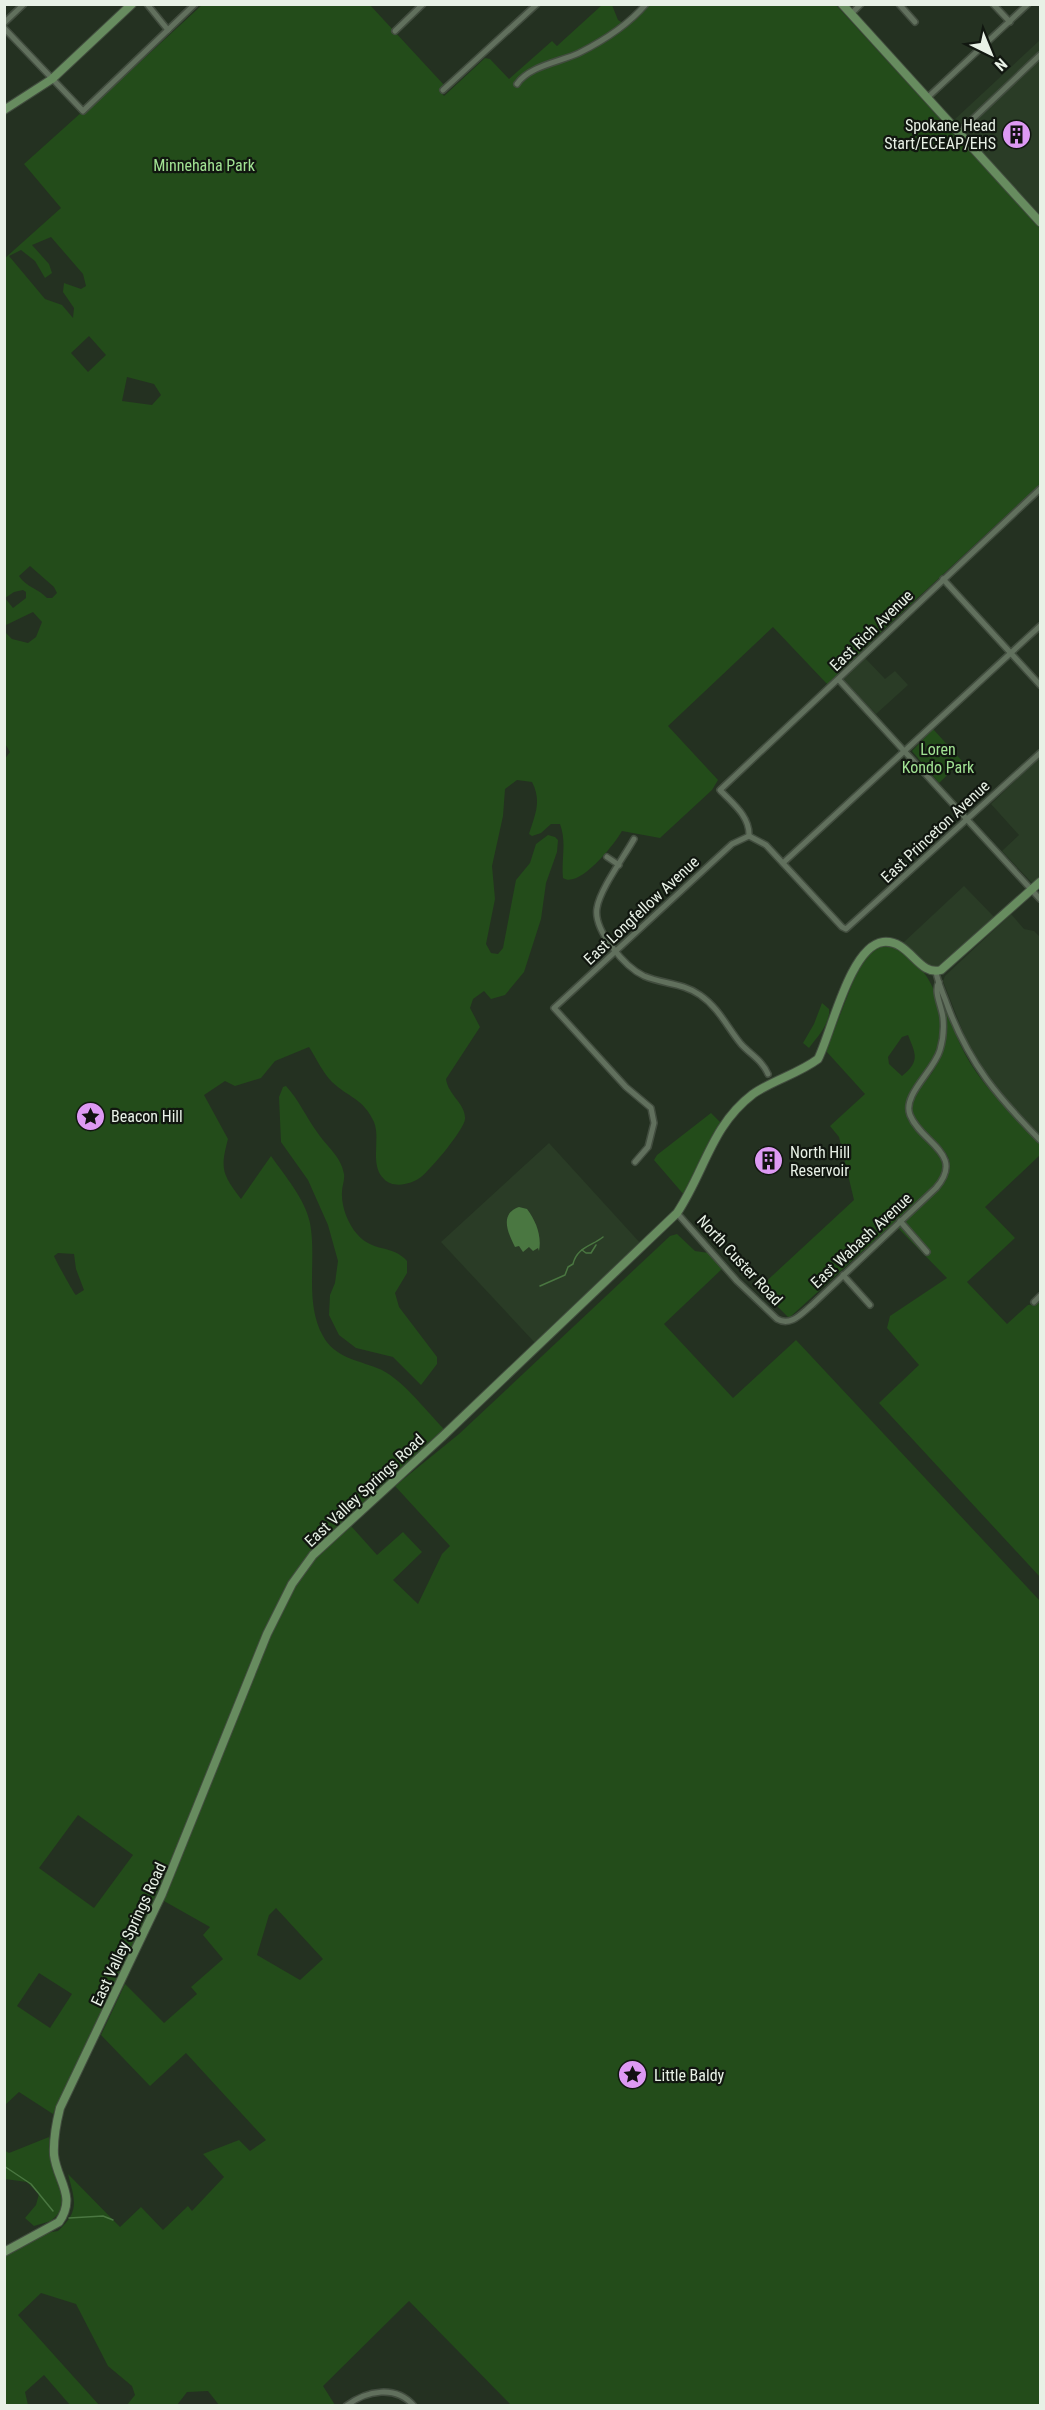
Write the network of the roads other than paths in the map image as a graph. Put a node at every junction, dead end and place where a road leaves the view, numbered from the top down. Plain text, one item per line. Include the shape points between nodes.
1 (24, 4) edge
2 (132, 4) edge
3 (147, 4) edge
4 (195, 4) edge
5 (423, 4) edge
6 (537, 4) edge
7 (646, 4) edge
8 (842, 4) edge
9 (861, 4) edge
10 (899, 4) edge
11 (993, 4) edge
12 (1028, 4) edge
13 (851, 14) junction
14 (915, 22) dead end
15 (1010, 22) junction
16 (4, 26) edge
17 (168, 30) junction
18 (395, 31) dead end
19 (1041, 55) edge
20 (52, 79) junction
21 (517, 84) dead end
22 (443, 90) dead end
23 (927, 98) junction
24 (4, 110) edge
25 (959, 132) junction
26 (1041, 222) edge
27 (1041, 489) edge
28 (943, 579) junction
29 (1041, 626) edge
30 (1011, 653) junction
31 (839, 680) junction
32 (1041, 685) edge
33 (905, 751) junction
34 (1041, 753) edge
35 (968, 819) junction
36 (749, 836) junction
37 (634, 839) dead end
38 (607, 857) dead end
39 (783, 863) junction
40 (619, 865) junction
41 (1041, 882) edge
42 (1032, 889) junction
43 (1041, 899) edge
44 (617, 952) junction
45 (936, 972) junction
46 (939, 982) junction
47 (768, 1074) dead end
48 (1041, 1140) edge
49 (635, 1162) dead end
50 (677, 1213) junction
51 (900, 1221) junction
52 (927, 1252) dead end
53 (843, 1275) junction
54 (1041, 1296) edge
55 (1034, 1302) dead end
56 (870, 1305) dead end
57 (786, 1323) joint
58 (4, 2252) edge
59 (346, 2406) edge
60 (414, 2406) edge

1 - 16 street
2 - 20 street
3 - 17 street
4 - 17 street
5 - 18 street
6 - 22 street
7 - 21 street via 615,32
8 - 13 street
9 - 13 street
10 - 14 street
11 - 15 street
12 - 15 street
13 - 23 street
15 - 23 street
16 - 20 street
17 - 20 street via 83,111
19 - 25 street
20 - 24 street
23 - 25 street
25 - 26 street
27 - 28 street, East Rich Avenue
28 - 30 street
28 - 31 street, East Rich Avenue
29 - 30 street
30 - 32 street
30 - 33 street
31 - 33 street
31 - 36 street, East Rich Avenue via 720,790 747,820
33 - 35 street
33 - 39 street
34 - 35 street, East Princeton Avenue
35 - 39 street, East Princeton Avenue via 846,929
35 - 42 street
36 - 39 street via 766,845
36 - 44 street, East Longfellow Avenue via 732,844
37 - 40 street
38 - 40 street
40 - 44 street via 596,910 600,928
41 - 42 street
42 - 43 street
42 - 45 street via 952,963
44 - 47 street via 637,972 678,983 702,996 761,1061
44 - 49 street, East Longfellow Avenue via 554,1008 626,1087 651,1107 654,1123 648,1147
45 - 46 street
45 - 50 street, East Valley Springs Road via 894,943 879,943 867,950 834,1016 818,1059 753,1095 732,1115 712,1141 691,1192
46 - 48 street via 979,1071
46 - 51 street, East Wabash Avenue via 936,987 943,1030 940,1051 910,1098 909,1107 916,1124 942,1153 947,1168 939,1185
50 - 57 street, North Custer Road via 737,1281
50 - 58 street, East Valley Springs Road via 313,1555 292,1584 267,1634 162,1894 60,2108 54,2129 54,2157 66,2193 64,2215 59,2222
51 - 52 street
51 - 53 street, East Wabash Avenue
53 - 56 street
53 - 57 street, East Wabash Avenue
54 - 55 street
59 - 60 street via 384,2391 402,2395

